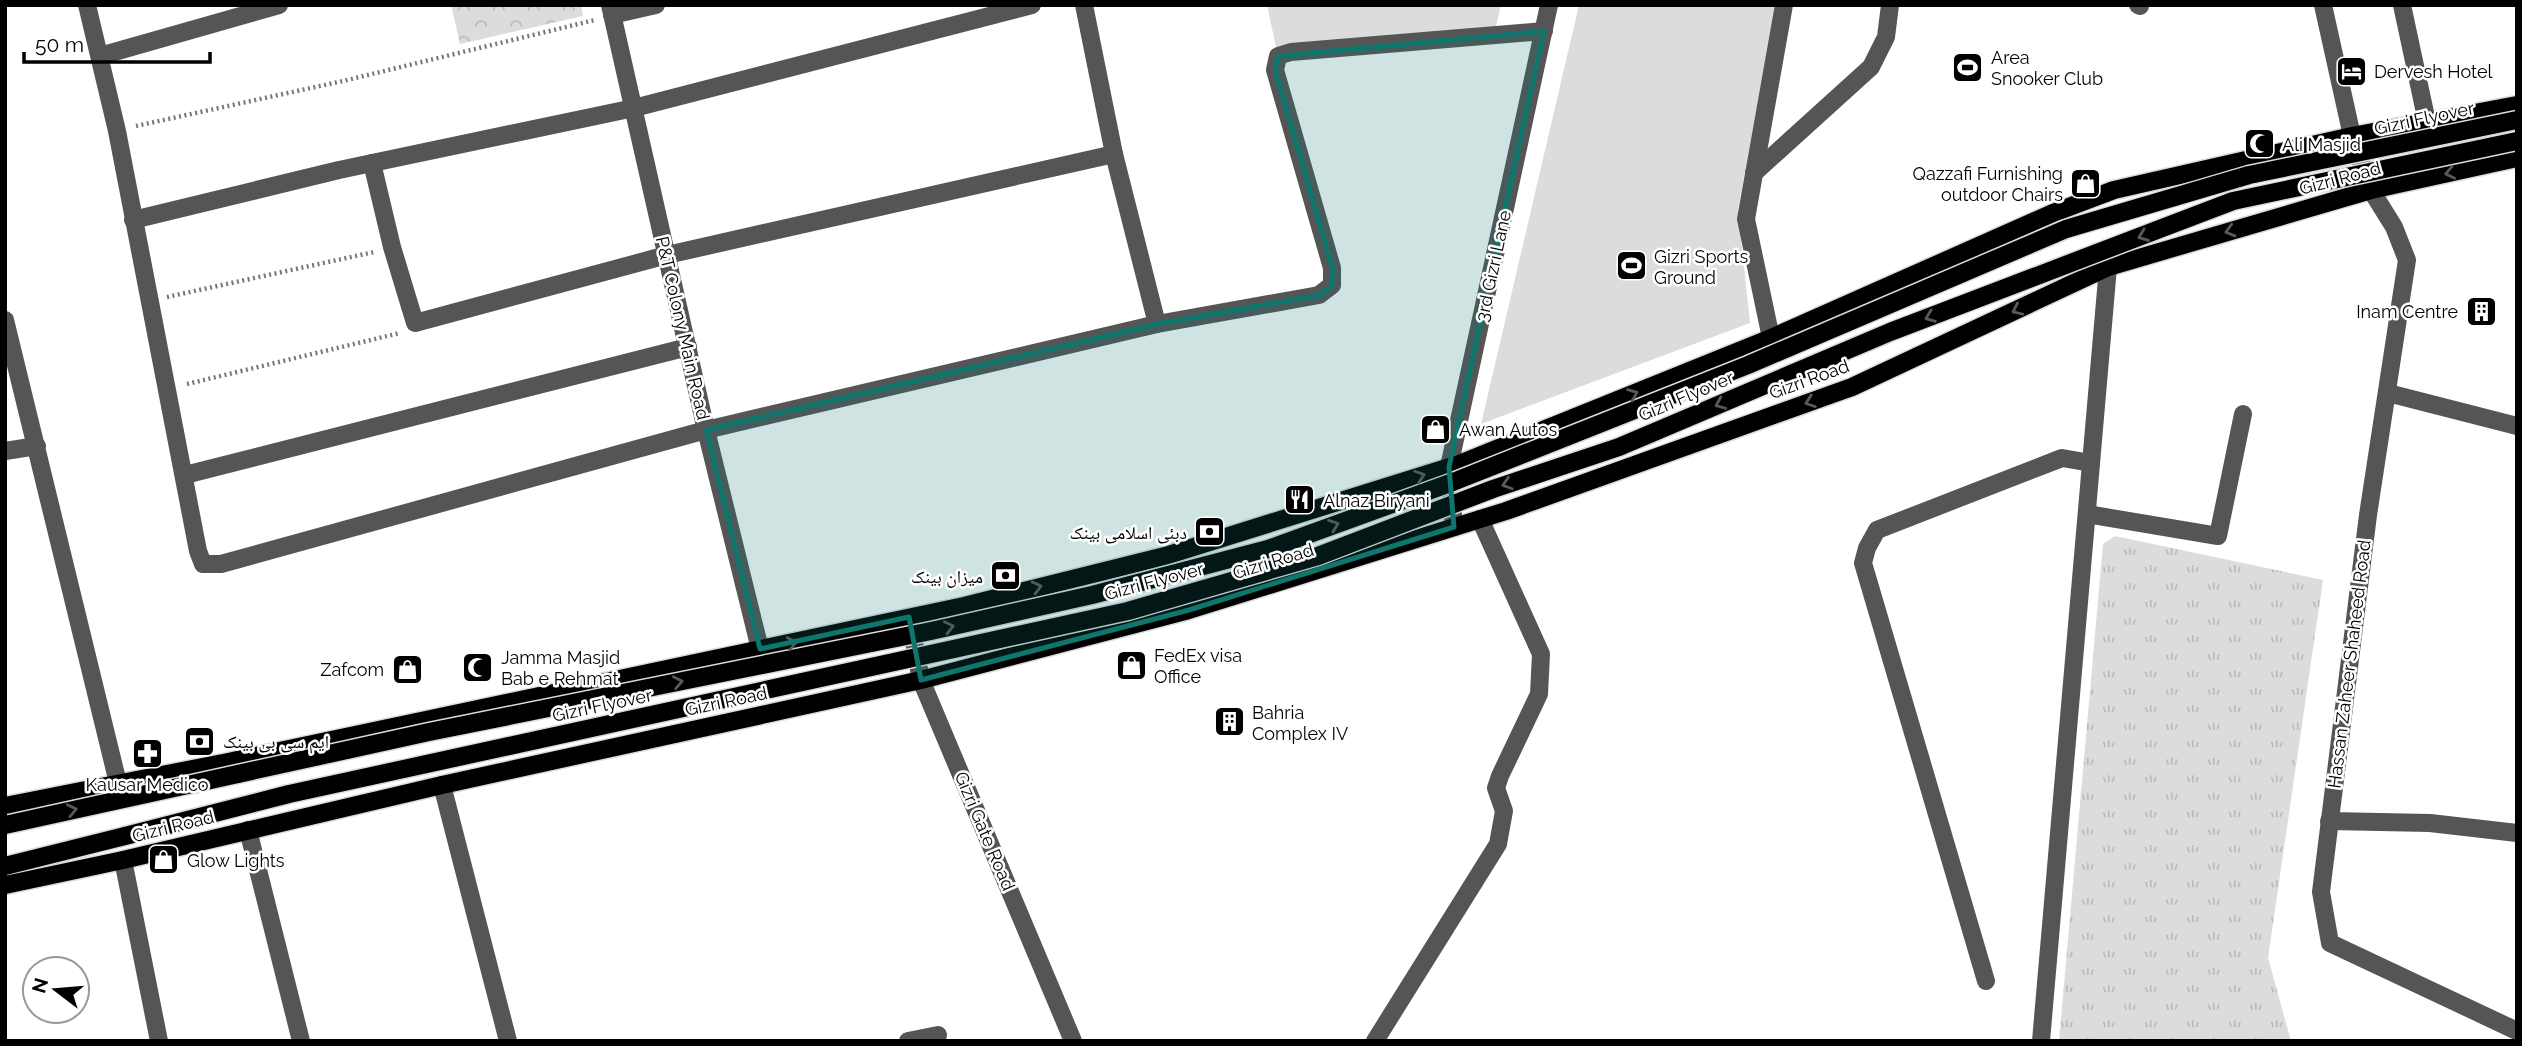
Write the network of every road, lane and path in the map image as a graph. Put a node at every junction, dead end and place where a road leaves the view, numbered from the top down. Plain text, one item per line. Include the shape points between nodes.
1 (87, 5) edge
2 (279, 5) edge
3 (656, 5) edge
4 (1032, 5) edge
5 (1084, 5) edge
6 (1549, 5) edge
7 (1784, 5) edge
8 (1890, 5) edge
9 (2323, 5) edge
10 (2402, 5) edge
11 (611, 10) edge
12 (1544, 31) junction
13 (100, 56) junction
14 (2517, 105) edge
15 (634, 108) junction
16 (2517, 120) edge
17 (2427, 122) junction
18 (117, 131) junction
19 (2352, 136) junction
20 (2517, 142) edge
21 (1115, 154) junction
22 (2517, 158) edge
23 (372, 163) junction
24 (1754, 173) junction
25 (2371, 190) junction
26 (132, 220) junction
27 (392, 247) junction
28 (667, 255) junction
29 (2108, 267) junction
30 (149, 301) junction
31 (5, 320) edge
32 (415, 323) junction
33 (1157, 324) junction
34 (1771, 338) junction
35 (688, 347) junction
36 (167, 389) junction
37 (2388, 393) junction
38 (2243, 414) dead end
39 (2517, 426) edge
40 (706, 430) junction
41 (37, 446) junction
42 (5, 451) edge
43 (2091, 463) junction
44 (1449, 467) junction
45 (185, 475) junction
46 (2087, 514) junction
47 (1480, 519) junction
48 (1454, 527) junction
49 (909, 617) junction
50 (760, 649) junction
51 (921, 680) junction
52 (118, 783) junction
53 (442, 785) junction
54 (5, 806) edge
55 (2329, 821) junction
56 (5, 825) edge
57 (248, 830) junction
58 (2517, 834) edge
59 (123, 860) junction
60 (5, 866) edge
61 (5, 885) edge
62 (1986, 981) dead end
63 (2517, 1031) edge
64 (938, 1034) dead end
65 (159, 1041) edge
66 (301, 1041) edge
67 (509, 1041) edge
68 (908, 1041) edge
69 (1073, 1041) edge
70 (1375, 1041) edge
71 (2041, 1041) edge

1 - 13 street
2 - 13 street
3 - 11 street
4 - 15 street
5 - 21 street
6 - 12 street, 3rd Gizri Lane
7 - 24 street
8 - 24 street via 1886,37 1871,67
9 - 19 street, Hassan Zaheer Shaheed Road
10 - 17 street
11 - 15 street, P&T Colony Main Road
11 - 18 path via 342,81
12 - 33 street via 1279,56 1275,70 1332,268 1332,285 1319,295
12 - 44 street, 3rd Gizri Lane
13 - 18 street
14 - 17 main road, Gizri Road
15 - 23 street
15 - 28 street, P&T Colony Main Road
56 -> 16 main road, Gizri Flyover, bridge via 429,732 931,631 1268,549 1453,482 1748,365 2066,229 2249,175
17 - 19 main road, Gizri Road
18 - 26 street
19 - 25 street, Hassan Zaheer Shaheed Road
19 - 34 main road, Gizri Road via 2114,190
20 -> 60 main road, Gizri Flyover, bridge via 2233,201 1890,332 1619,447 1318,556 1128,611 289,794
21 - 28 street
21 - 33 street
22 -> 25 main road, Gizri Road
23 - 26 street
23 - 27 street
24 - 34 street via 1746,219
25 -> 29 main road, Gizri Road
25 - 37 street, Hassan Zaheer Shaheed Road via 2394,227 2407,260
26 - 30 street
27 - 30 path
27 - 32 street
28 - 32 street
28 - 35 street, P&T Colony Main Road
29 - 43 street
29 -> 47 main road, Gizri Road via 1852,387
30 - 36 street
31 - 41 street
32 - 36 path via 400,333
33 - 40 street
44 -> 34 main road, Gizri Road
35 - 40 street, P&T Colony Main Road
35 - 45 street
36 - 45 street
37 - 39 street
37 - 55 street, Hassan Zaheer Shaheed Road
38 - 46 street via 2218,536
40 - 45 street via 221,564 203,564
40 - 50 street, P&T Colony Main Road
41 - 42 street
41 - 52 street
43 - 46 street
43 - 62 street via 2062,458 1877,530 1863,562
44 - 48 street, 3rd Gizri Lane
49 -> 44 main road, Gizri Road via 1165,556
46 - 71 street
47 - 48 main road, Gizri Road
47 - 70 street via 1541,654 1539,694 1496,788 1504,811 1499,844
48 - 51 main road, Gizri Road via 1189,610
50 -> 49 main road, Gizri Road
49 - 51 street, Gizri Gate Road
50 - 52 main road, Gizri Road
51 - 53 main road, Gizri Road
51 - 69 street, Gizri Gate Road
52 - 54 main road, Gizri Road
53 - 57 main road, Gizri Road
53 - 67 street
55 - 58 street via 2430,823
55 - 63 street, Hassan Zaheer Shaheed Road via 2321,892 2330,943
57 - 59 main road, Gizri Road
57 - 66 street
59 - 61 main road, Gizri Road
59 - 65 street
64 - 68 street

